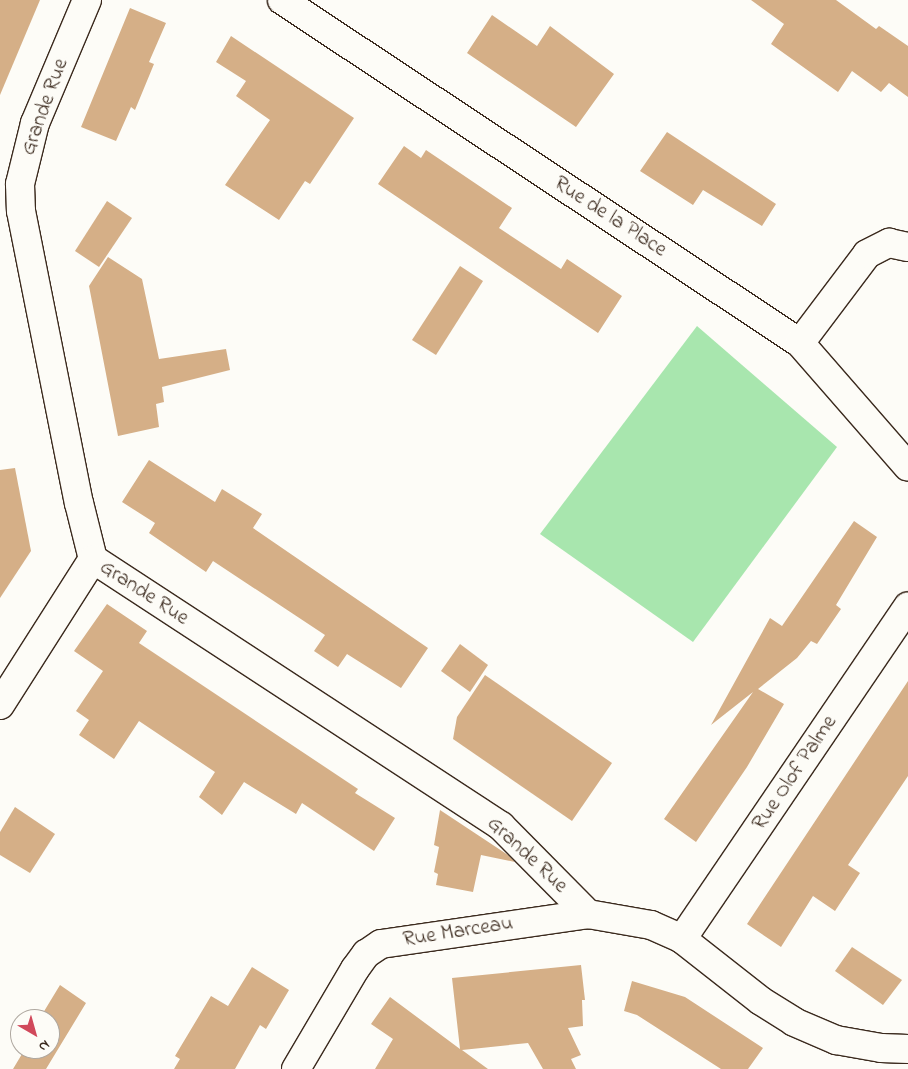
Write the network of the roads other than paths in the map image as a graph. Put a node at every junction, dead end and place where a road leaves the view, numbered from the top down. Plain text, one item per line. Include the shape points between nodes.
1 (87, 0) edge
2 (282, 0) edge
3 (908, 247) edge
4 (800, 342) junction
5 (907, 463) edge
6 (93, 559) junction
7 (908, 607) edge
8 (0, 705) edge
9 (588, 914) junction
10 (682, 940) junction
11 (908, 1049) edge
12 (296, 1069) edge

1 - 6 street, Grande Rue via 35,124 20,184 23,221
2 - 4 street, Rue de la Place
3 - 4 street via 889,243 867,254
4 - 5 street, Rue de la Place
6 - 8 street
6 - 9 street, Grande Rue via 501,826
7 - 10 street, Rue Olof Palme
9 - 10 street, Rue Marceau via 650,925
9 - 12 street, Rue Marceau via 382,944 366,954
10 - 11 street via 761,1001 794,1022 836,1040

